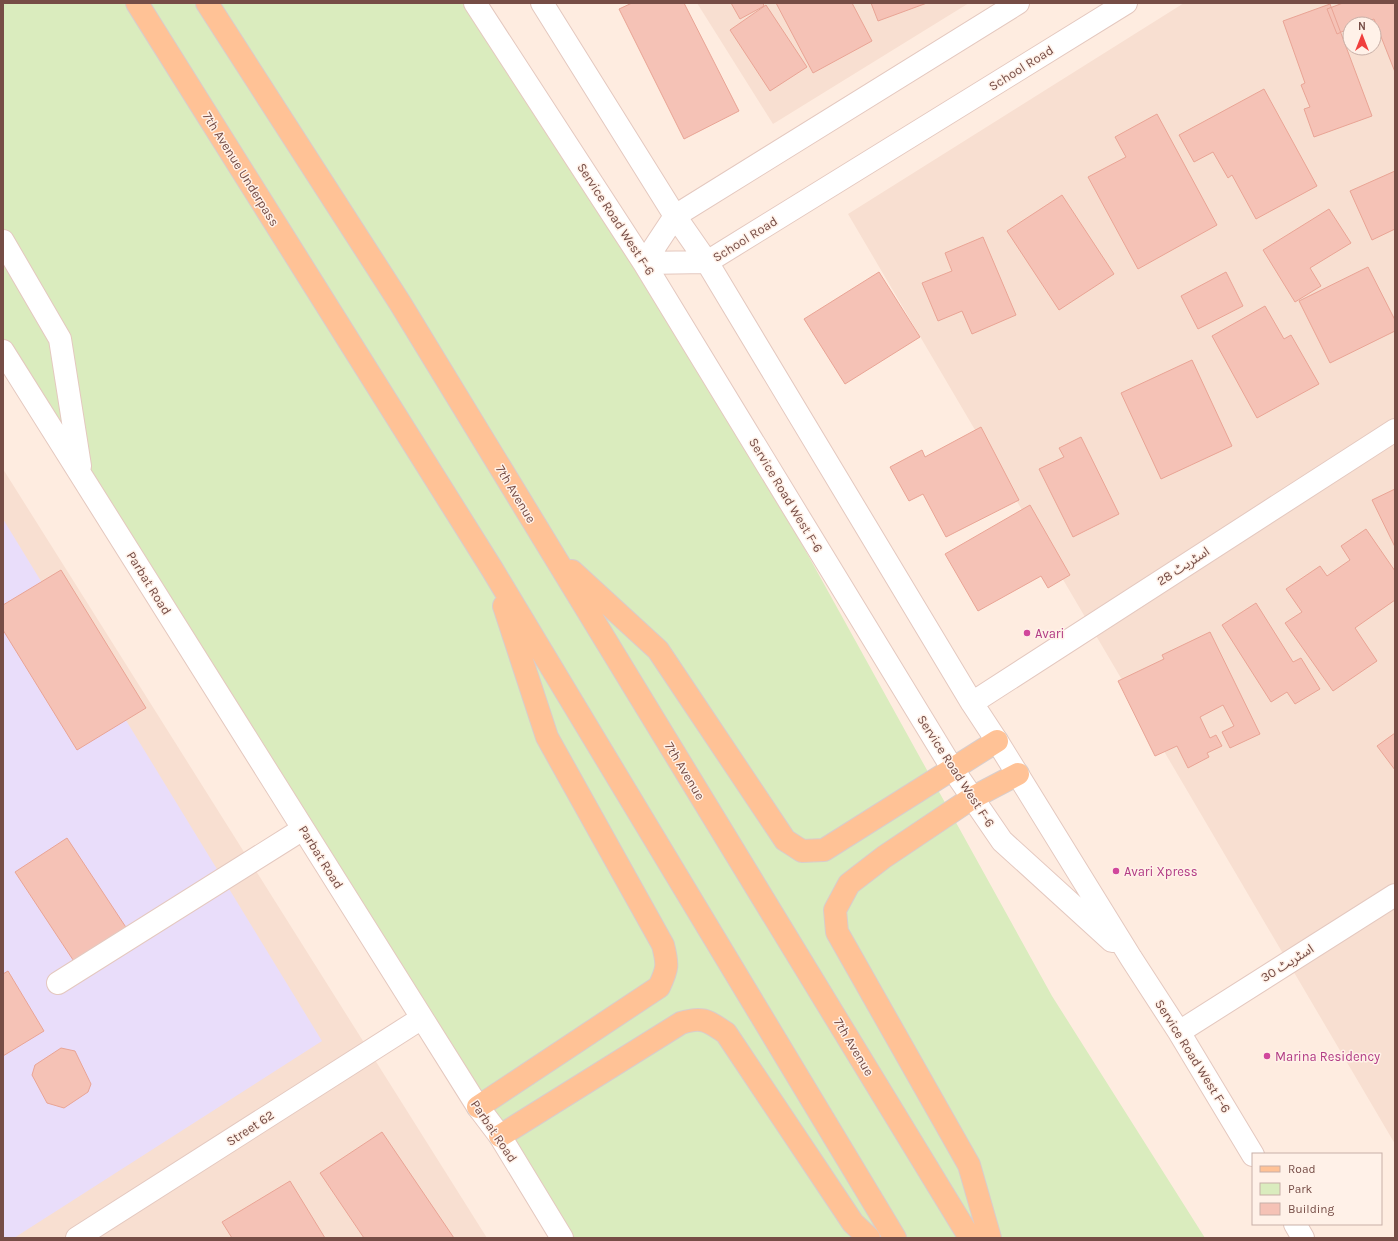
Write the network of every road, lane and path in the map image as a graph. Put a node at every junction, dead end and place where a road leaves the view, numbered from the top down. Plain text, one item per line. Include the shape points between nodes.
1 (137, 3) edge
2 (207, 3) edge
3 (475, 3) edge
4 (542, 3) edge
5 (1018, 3) edge
6 (1126, 3) edge
7 (675, 216) junction
8 (3, 241) edge
9 (644, 262) junction
10 (707, 262) junction
11 (3, 351) edge
12 (1395, 430) edge
13 (81, 476) junction
14 (553, 554) junction
15 (492, 569) junction
16 (972, 703) junction
17 (997, 741) junction
18 (952, 768) junction
19 (1018, 774) junction
20 (972, 798) junction
21 (303, 829) junction
22 (1395, 895) edge
23 (1131, 958) junction
24 (58, 983) dead end
25 (422, 1018) junction
26 (1179, 1032) junction
27 (478, 1107) junction
28 (500, 1136) junction
29 (1252, 1153) edge
30 (1296, 1225) edge
31 (77, 1238) edge
32 (562, 1238) edge
33 (869, 1238) edge
34 (895, 1238) edge
35 (970, 1238) edge
36 (990, 1238) edge
37 (1303, 1238) edge

1 - 15 main road, 7th Avenue Underpass
2 - 14 main road, 7th Avenue via 400,303
3 - 9 street, Service Road West F-6
4 - 7 street, Service Road West F-6
5 - 7 street
6 - 10 street, School Road
7 - 9 street
7 - 10 street, Service Road West F-6
8 - 13 street, Parbat Road via 60,339
9 - 10 street, School Road
9 - 18 street, Service Road West F-6
10 - 16 street, Service Road West F-6
11 - 13 street, Parbat Road
12 - 16 street, اسٹریٹ 28
13 - 21 street, Parbat Road
14 - 18 main road via 658,650 785,840 802,851 824,850
14 - 35 main road, 7th Avenue
15 - 27 main road via 547,737 663,945 666,971 659,987
15 - 34 main road
16 - 17 street, Service Road West F-6
17 - 18 main road
17 - 19 street, Service Road West F-6
18 - 20 street, Service Road West F-6
19 - 20 main road
19 - 23 street, Service Road West F-6
20 - 23 street, Service Road West F-6 via 1002,841
20 - 36 main road via 884,857 849,884 835,910 837,932 969,1165
21 - 24 street
21 - 25 street, Parbat Road
22 - 26 street, اسٹریٹ 30
23 - 26 street, Service Road West F-6
25 - 27 street, Parbat Road
25 - 31 street, Street 62
26 - 29 street, Service Road West F-6
27 - 28 street, Parbat Road
28 - 32 street, Parbat Road
28 - 33 main road via 681,1023 693,1019 710,1022 726,1033 853,1223
30 - 37 street

